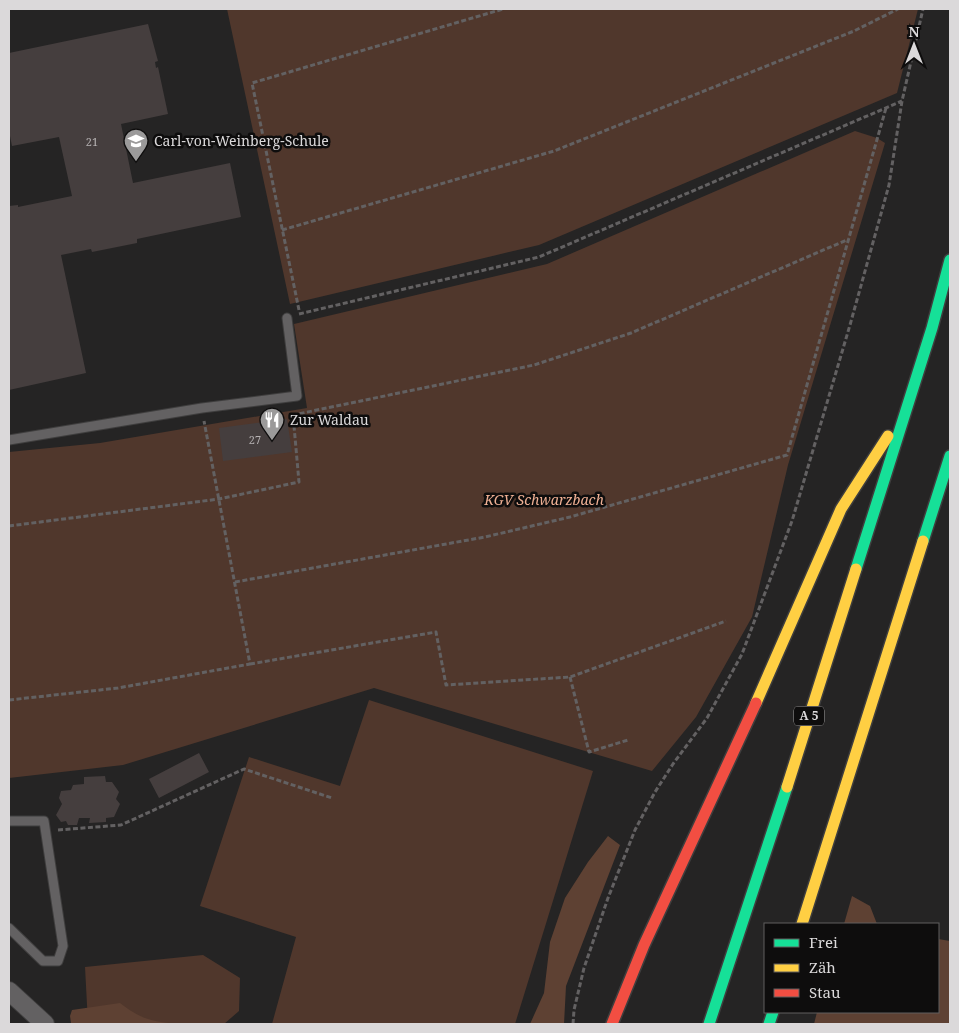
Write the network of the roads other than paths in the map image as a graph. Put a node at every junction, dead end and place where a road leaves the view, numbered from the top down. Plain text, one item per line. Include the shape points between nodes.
1 (950, 260) edge
2 (287, 318) road end
3 (907, 407) junction
4 (9, 440) edge
5 (950, 456) edge
6 (9, 822) edge
7 (802, 923) edge
8 (9, 928) edge
9 (9, 991) edge
10 (45, 1024) edge
11 (612, 1024) edge
12 (709, 1024) edge

1 - 3 highway, A 5
2 - 4 lane via 297,396
3 - 11 highway via 841,509 786,637 644,945
3 - 12 highway, A 5
5 - 7 highway
6 - 8 lane via 44,820 63,946 58,961 43,961
9 - 10 street

